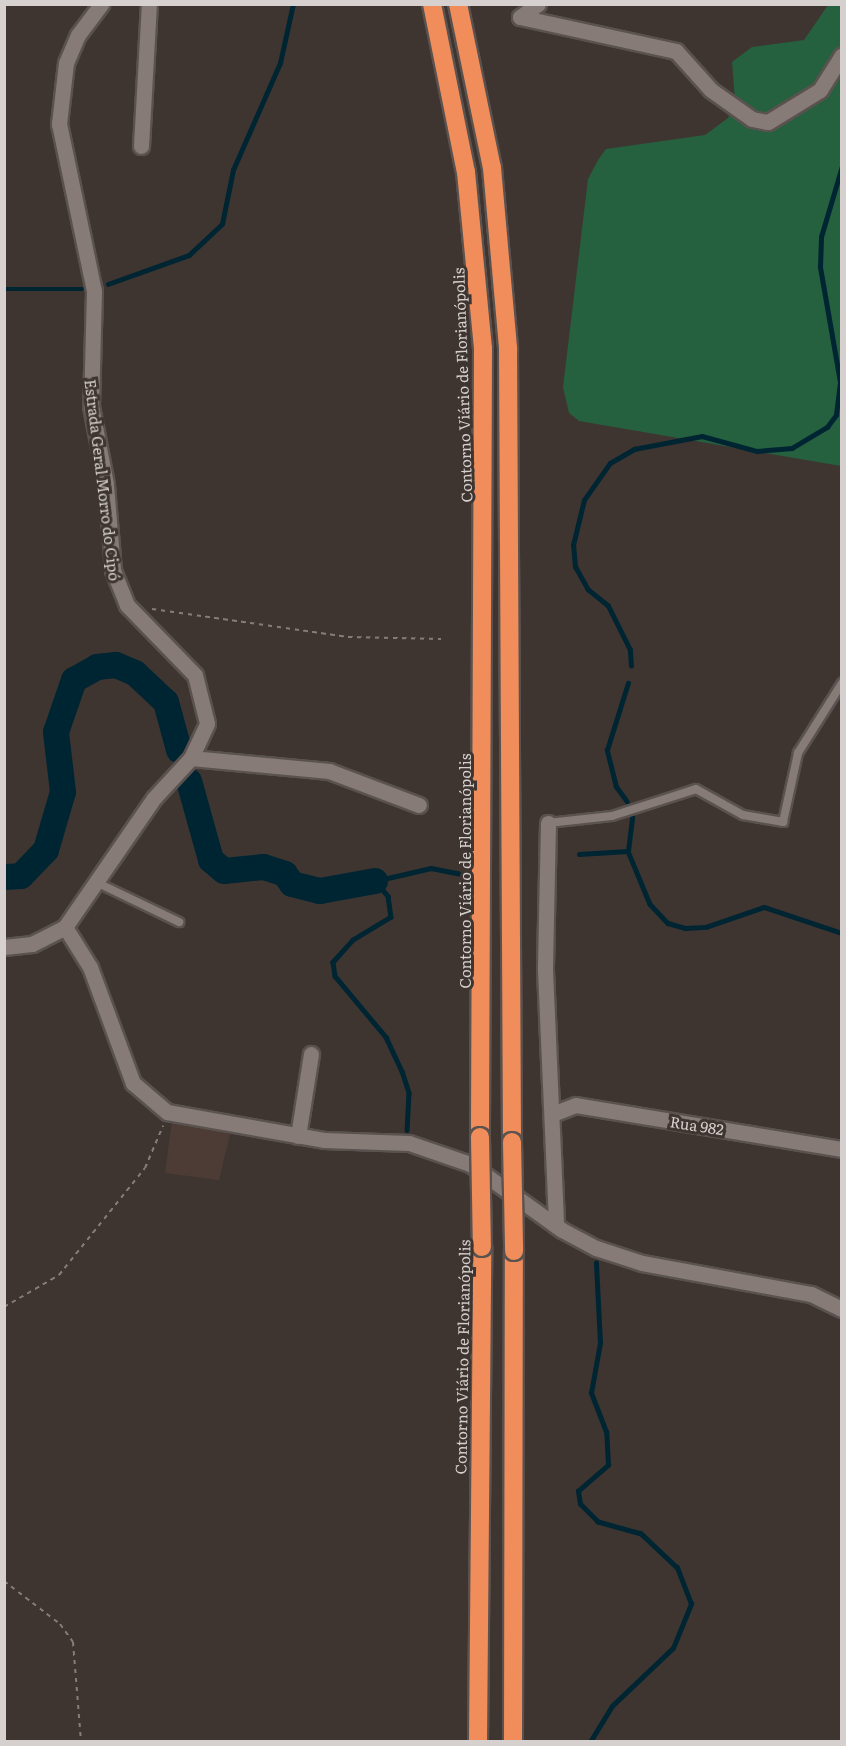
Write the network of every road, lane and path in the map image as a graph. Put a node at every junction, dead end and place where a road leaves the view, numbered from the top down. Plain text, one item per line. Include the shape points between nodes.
1 (101, 4) edge
2 (148, 4) edge
3 (432, 4) edge
4 (458, 4) edge
5 (537, 4) edge
6 (517, 11) edge
7 (842, 55) edge
8 (141, 146) dead end
9 (127, 605) junction
10 (441, 639) dead end
11 (842, 683) edge
12 (191, 758) junction
13 (419, 805) dead end
14 (548, 823) joint
15 (100, 884) junction
16 (179, 922) dead end
17 (65, 927) junction
18 (4, 947) edge
19 (311, 1054) dead end
20 (167, 1112) junction
21 (555, 1113) junction
22 (298, 1136) junction
23 (842, 1149) edge
24 (556, 1226) junction
25 (4, 1307) edge
26 (842, 1309) edge
27 (4, 1581) edge
28 (81, 1742) edge
29 (478, 1742) edge
30 (513, 1742) edge

1 - 9 street, Estrada Geral Morro do Cipó via 78,35 66,63 59,124 94,291 91,406 106,484 113,570
2 - 8 street
3 - 29 highway, Contorno Viário de Florianópolis, bridge via 466,172 483,349
4 - 30 highway, bridge via 492,168 507,328 514,1251
5 - 6 street
6 - 7 street via 676,51 711,90 752,119 768,122 820,90
9 - 10 path via 348,637
9 - 12 street, Estrada Geral Morro do Cipó via 195,675 207,723
11 - 14 lane via 798,753 783,822 743,815 696,789 612,816
12 - 13 street via 329,771
12 - 15 street, Estrada Geral Morro do Cipó via 154,798
14 - 21 street via 545,970
15 - 16 lane
15 - 17 street, Estrada Geral Morro do Cipó
17 - 18 street via 32,944
17 - 20 street via 90,967 133,1083
19 - 22 street
20 - 22 street
20 - 25 path via 145,1168 59,1275
21 - 23 street, Rua 982 via 576,1105
21 - 24 street
22 - 24 street via 383,1139 434,1150 470,1164
24 - 26 street via 642,1263 811,1294
27 - 28 path via 60,1624 73,1642

